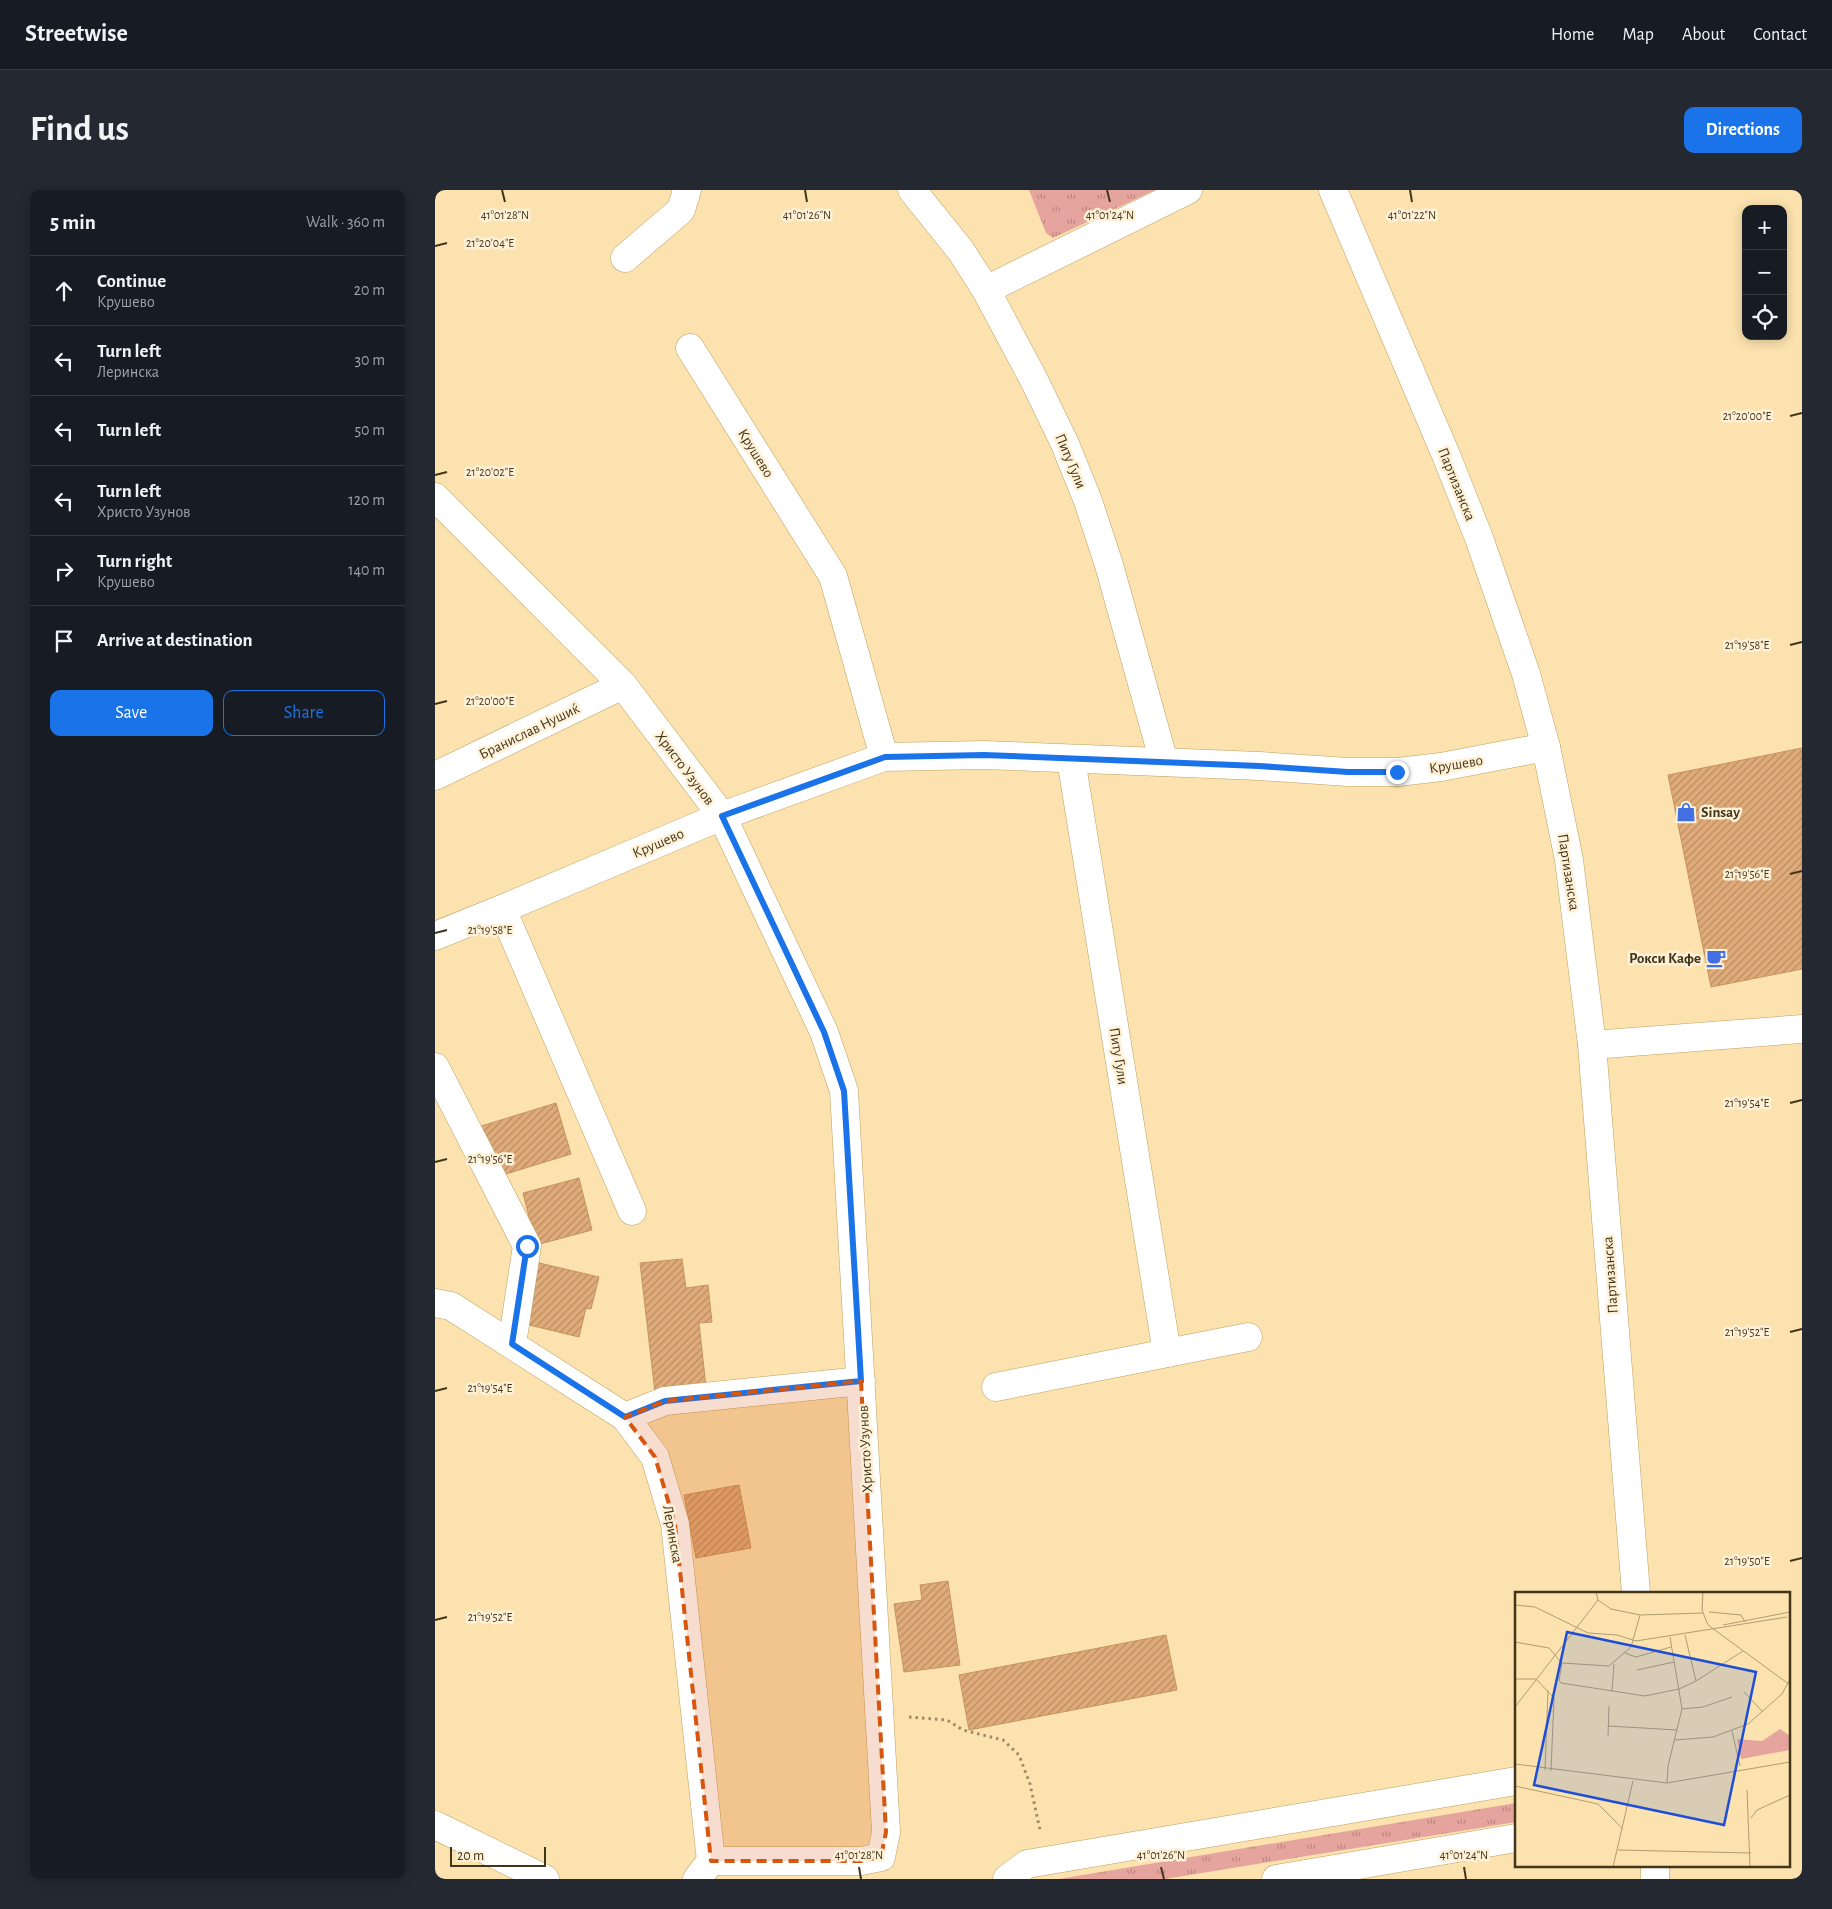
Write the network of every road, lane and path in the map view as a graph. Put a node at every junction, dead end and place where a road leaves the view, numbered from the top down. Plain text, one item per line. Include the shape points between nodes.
1 (687, 190) edge
2 (911, 190) edge
3 (1188, 190) edge
4 (1333, 190) edge
5 (625, 258) dead end
6 (985, 290) junction
7 (690, 348) dead end
8 (435, 497) edge
9 (623, 685) junction
10 (1546, 746) junction
11 (885, 757) junction
12 (1071, 759) junction
13 (1164, 762) junction
14 (435, 776) edge
15 (722, 816) junction
16 (502, 909) junction
17 (435, 936) edge
18 (1802, 1029) edge
19 (1592, 1045) junction
20 (435, 1066) edge
21 (632, 1211) dead end
22 (435, 1303) edge
23 (1248, 1337) dead end
24 (512, 1344) junction
25 (1167, 1353) junction
26 (861, 1381) junction
27 (995, 1387) dead end
28 (625, 1417) junction
29 (1636, 1592) edge
30 (880, 1715) junction
31 (1515, 1781) edge
32 (435, 1825) edge
33 (1515, 1838) edge
34 (1046, 1860) junction
35 (1655, 1866) edge
36 (704, 1870) edge
37 (545, 1879) edge
38 (1007, 1879) edge
39 (1276, 1879) edge
40 (1655, 1879) edge

1 - 5 street via 681,210
2 - 6 street, Питу Гули via 961,251
3 - 6 street
4 - 10 street, Партизанска via 1479,538 1523,665
6 - 13 street, Питу Гули via 1033,378 1088,501
7 - 11 street, Крушево via 833,576
8 - 9 street, Христо Узунов
9 - 14 street, Бранислав Нушиќ
9 - 15 street, Христо Узунов
10 - 13 street, Крушево via 1441,767 1397,772
10 - 19 street, Партизанска via 1569,860
11 - 12 street, Крушево via 984,755
11 - 15 street, Крушево
12 - 13 street, Крушево
12 - 25 street, Питу Гули
15 - 16 street, Крушево
15 - 26 street, Христо Узунов via 824,1032 844,1091
16 - 17 street, Крушево
16 - 21 street
18 - 19 street
19 - 29 street, Партизанска
20 - 24 street via 527,1246
22 - 24 street, Леринска via 451,1306
23 - 25 street
24 - 28 street, Леринска
25 - 27 street
26 - 28 street via 665,1401
26 - 30 street, Христо Узунов
28 - 36 street, Леринска via 655,1457 675,1524
30 - 34 path via 947,1720 963,1730 1003,1740 1019,1755 1030,1784
30 - 36 street, Христо Узунов via 886,1832 881,1857 861,1861
31 - 34 street
32 - 37 street
33 - 39 street
34 - 38 street via 1027,1864
35 - 40 street

